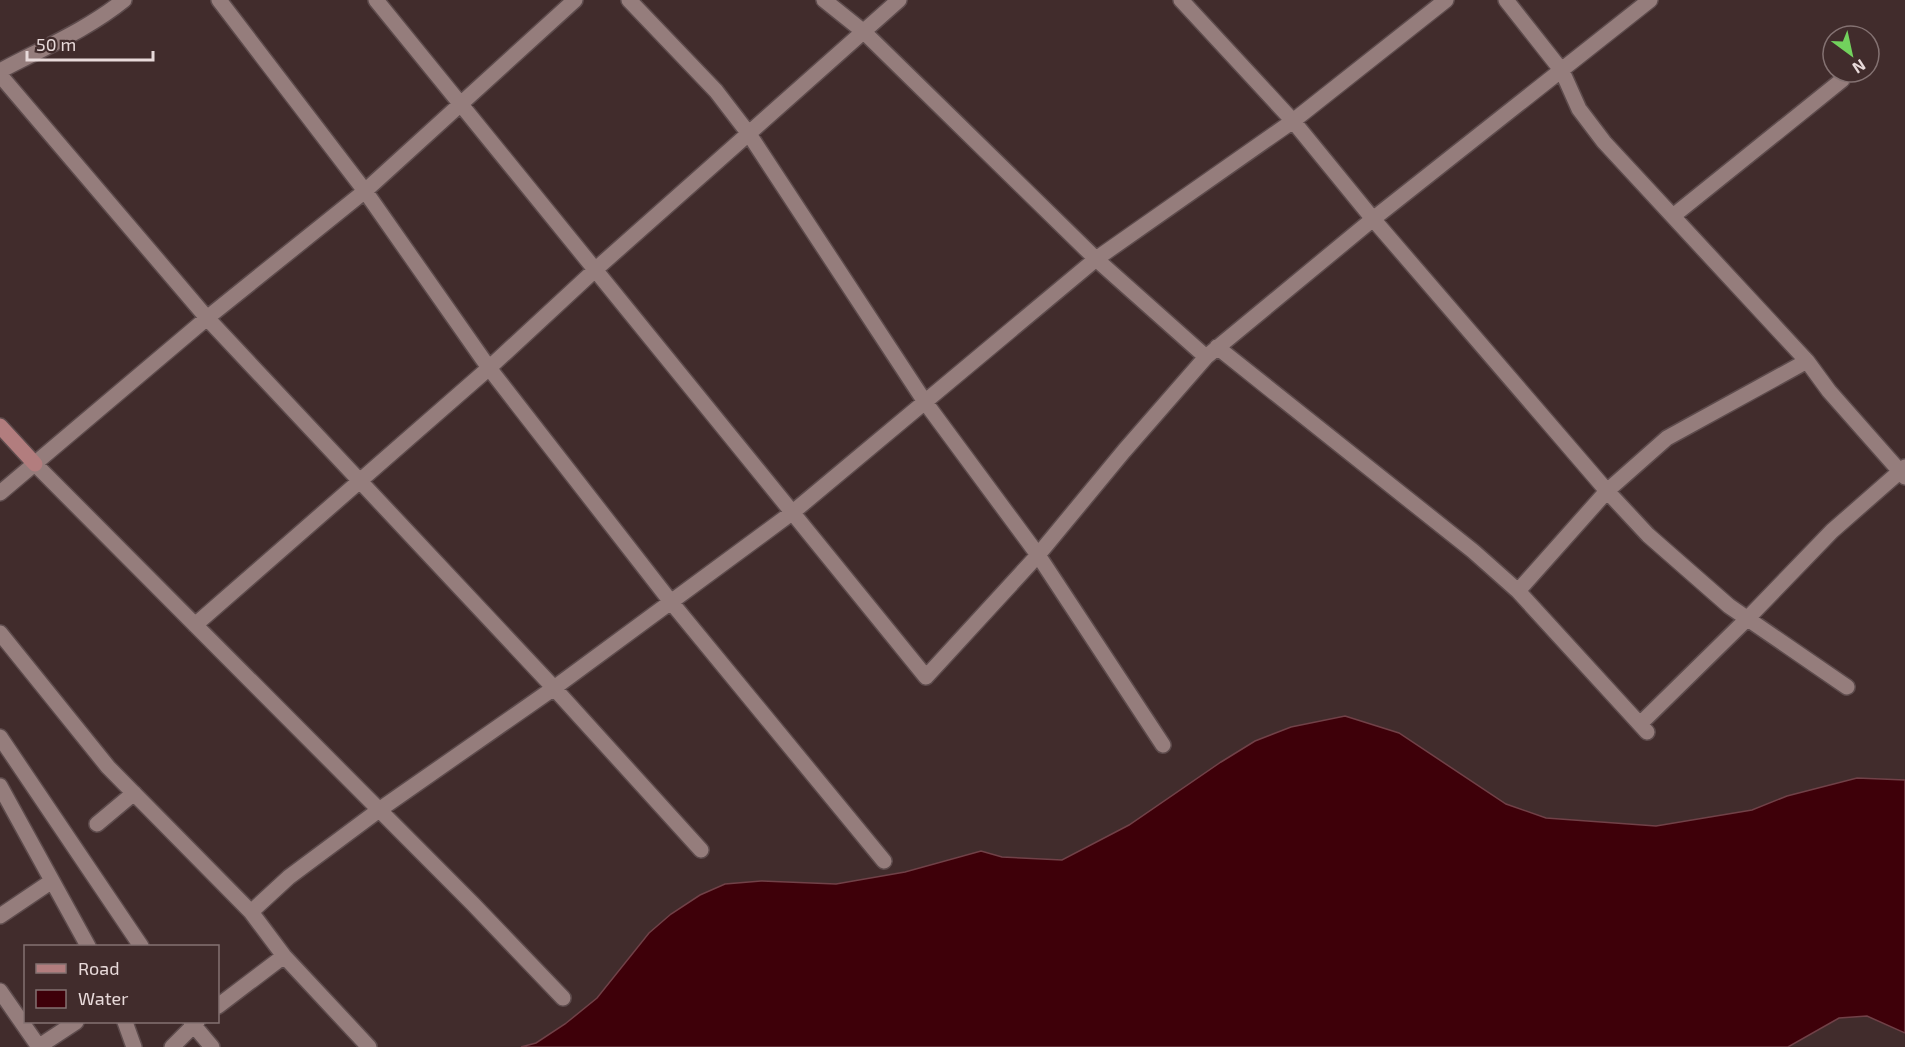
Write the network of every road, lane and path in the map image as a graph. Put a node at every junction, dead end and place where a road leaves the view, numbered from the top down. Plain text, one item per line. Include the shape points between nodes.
1 (124, 0) edge
2 (219, 0) edge
3 (376, 0) edge
4 (575, 0) edge
5 (629, 0) edge
6 (824, 0) edge
7 (899, 0) edge
8 (1181, 0) edge
9 (1446, 0) edge
10 (1506, 0) edge
11 (1650, 0) edge
12 (864, 33) junction
13 (1562, 71) junction
14 (0, 73) edge
15 (1837, 84) edge
16 (461, 104) junction
17 (1293, 121) junction
18 (749, 134) junction
19 (365, 190) junction
20 (1673, 216) junction
21 (1373, 219) junction
22 (1096, 259) junction
23 (596, 269) junction
24 (207, 318) junction
25 (1212, 352) junction
26 (1807, 361) junction
27 (489, 368) junction
28 (925, 402) junction
29 (0, 426) edge
30 (35, 464) junction
31 (1903, 472) edge
32 (360, 481) junction
33 (1607, 491) junction
34 (0, 494) edge
35 (793, 512) junction
36 (1038, 555) junction
37 (1518, 591) junction
38 (671, 602) junction
39 (1747, 619) junction
40 (195, 625) junction
41 (0, 633) edge
42 (1847, 687) dead end
43 (554, 688) junction
44 (0, 737) edge
45 (1163, 745) dead end
46 (1, 789) edge
47 (134, 793) junction
48 (379, 810) junction
49 (97, 824) dead end
50 (701, 850) dead end
51 (884, 861) dead end
52 (52, 880) junction
53 (251, 912) junction
54 (0, 916) edge
55 (87, 945) edge
56 (140, 945) edge
57 (284, 956) junction
58 (0, 991) edge
59 (563, 998) dead end
60 (219, 1005) edge
61 (75, 1023) edge
62 (125, 1023) edge
63 (193, 1023) edge
64 (195, 1023) edge
65 (364, 1042) edge
66 (39, 1047) edge
67 (134, 1047) edge
68 (172, 1047) edge
69 (212, 1047) edge
70 (347, 1047) edge

1 - 14 street
2 - 19 street
3 - 16 street
4 - 16 street
5 - 18 street via 716,90
6 - 12 street
7 - 12 street
8 - 17 street
9 - 17 street
10 - 13 street
11 - 13 street
12 - 18 street
12 - 22 street
13 - 20 street via 1579,109 1604,142
13 - 21 street
14 - 24 street
15 - 20 street
16 - 19 street
16 - 23 street
17 - 21 street
17 - 22 street
18 - 23 street
18 - 28 street
19 - 24 street
19 - 27 street
20 - 26 street
21 - 25 street
21 - 33 street
22 - 25 street
22 - 28 street
23 - 27 street
23 - 35 street
24 - 30 street
24 - 32 street
25 - 36 street
25 - 37 street via 1473,551
26 - 31 street
26 - 33 street via 1667,438
27 - 32 street
27 - 38 street
28 - 35 street
28 - 36 street
29 - 30 street
30 - 34 street
30 - 40 street
31 - 39 street via 1832,531
32 - 40 street
32 - 43 street
33 - 37 street
33 - 39 street via 1648,534
35 - 36 street via 926,676
35 - 38 street
36 - 45 street
37 - 39 street via 1643,728
38 - 43 street
38 - 51 street
39 - 42 street
40 - 48 street
41 - 47 street via 93,749
43 - 48 street
43 - 50 street
44 - 56 street
46 - 52 street
47 - 49 street
47 - 53 street
48 - 53 street via 289,877
48 - 59 street
52 - 54 street
52 - 55 street
53 - 57 street
57 - 60 street
57 - 65 street
58 - 66 street
61 - 66 street
62 - 67 street
63 - 68 street
64 - 69 street
65 - 70 street

